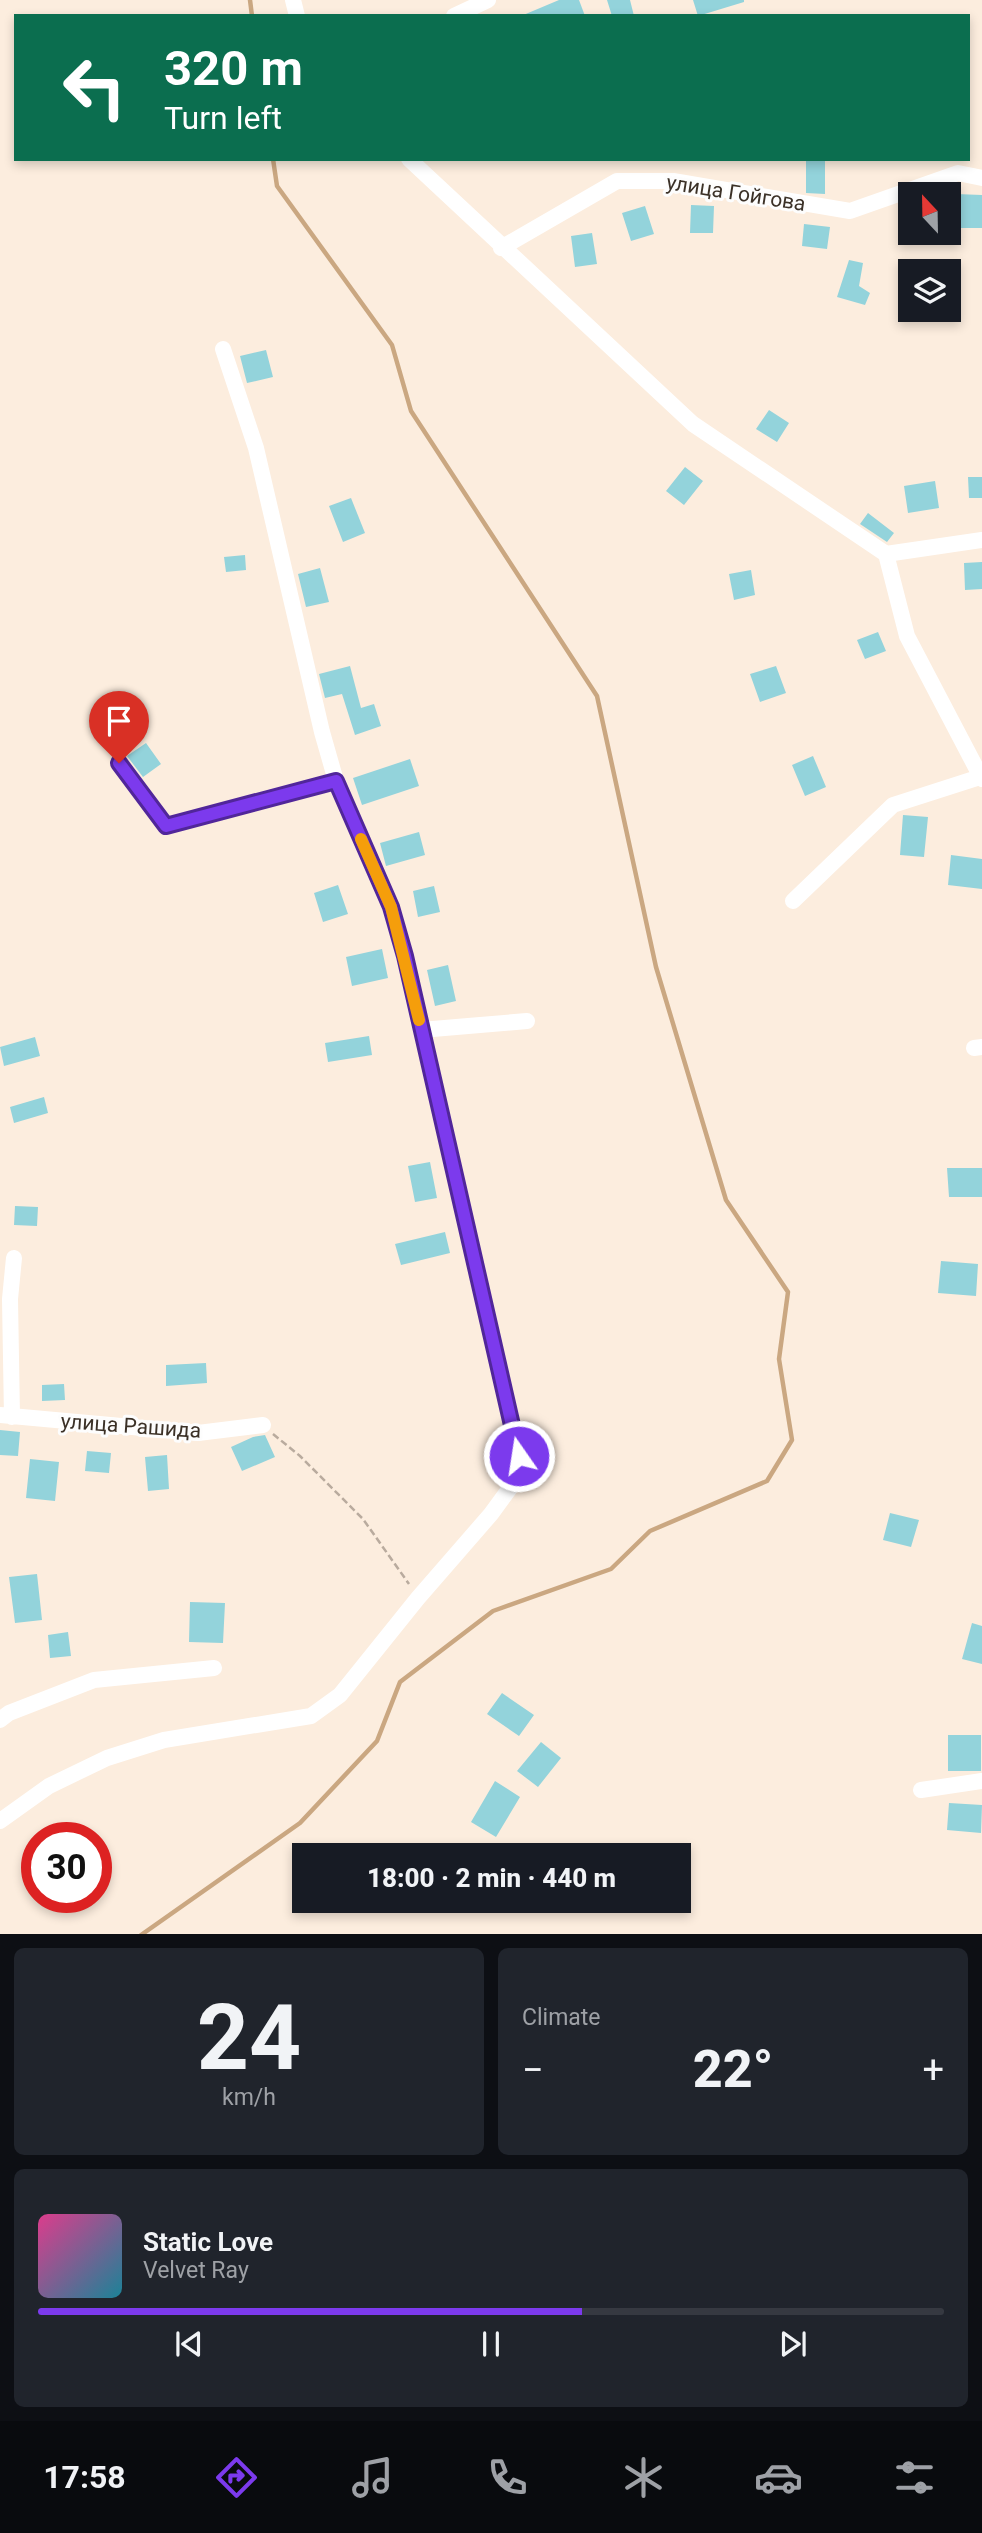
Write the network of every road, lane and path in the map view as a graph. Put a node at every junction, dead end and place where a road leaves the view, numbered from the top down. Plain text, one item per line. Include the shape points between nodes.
1 (488, 0) edge
2 (458, 14) edge
3 (410, 161) edge
4 (982, 178) edge
5 (501, 248) junction
6 (223, 349) dead end
7 (982, 540) edge
8 (886, 554) junction
9 (119, 763) dead end
10 (981, 778) edge
11 (336, 781) junction
12 (793, 901) dead end
13 (527, 1021) dead end
14 (421, 1030) junction
15 (14, 1258) dead end
16 (5, 1293) edge
17 (6, 1416) edge
18 (262, 1425) joint
19 (418, 1598) junction
20 (214, 1668) dead end
21 (0, 1720) edge
22 (982, 1781) edge
23 (921, 1790) dead end
24 (0, 1821) edge

1 - 2 street
3 - 5 street
4 - 5 street, улица Гойгова via 958,173 850,211 673,181 617,181
5 - 8 street via 693,424
6 - 11 street via 256,449
7 - 8 street
8 - 10 street via 907,636
9 - 11 street via 166,826
10 - 12 street via 893,805
11 - 14 street via 391,907
13 - 14 street
14 - 19 street via 519,1456 510,1489
15 - 16 street
16 - 17 street
17 - 18 street, улица Рашида via 198,1433
18 - 19 path via 363,1518
19 - 24 street via 340,1695 311,1716 164,1740 107,1758 49,1786
20 - 21 street via 94,1680
22 - 23 street

